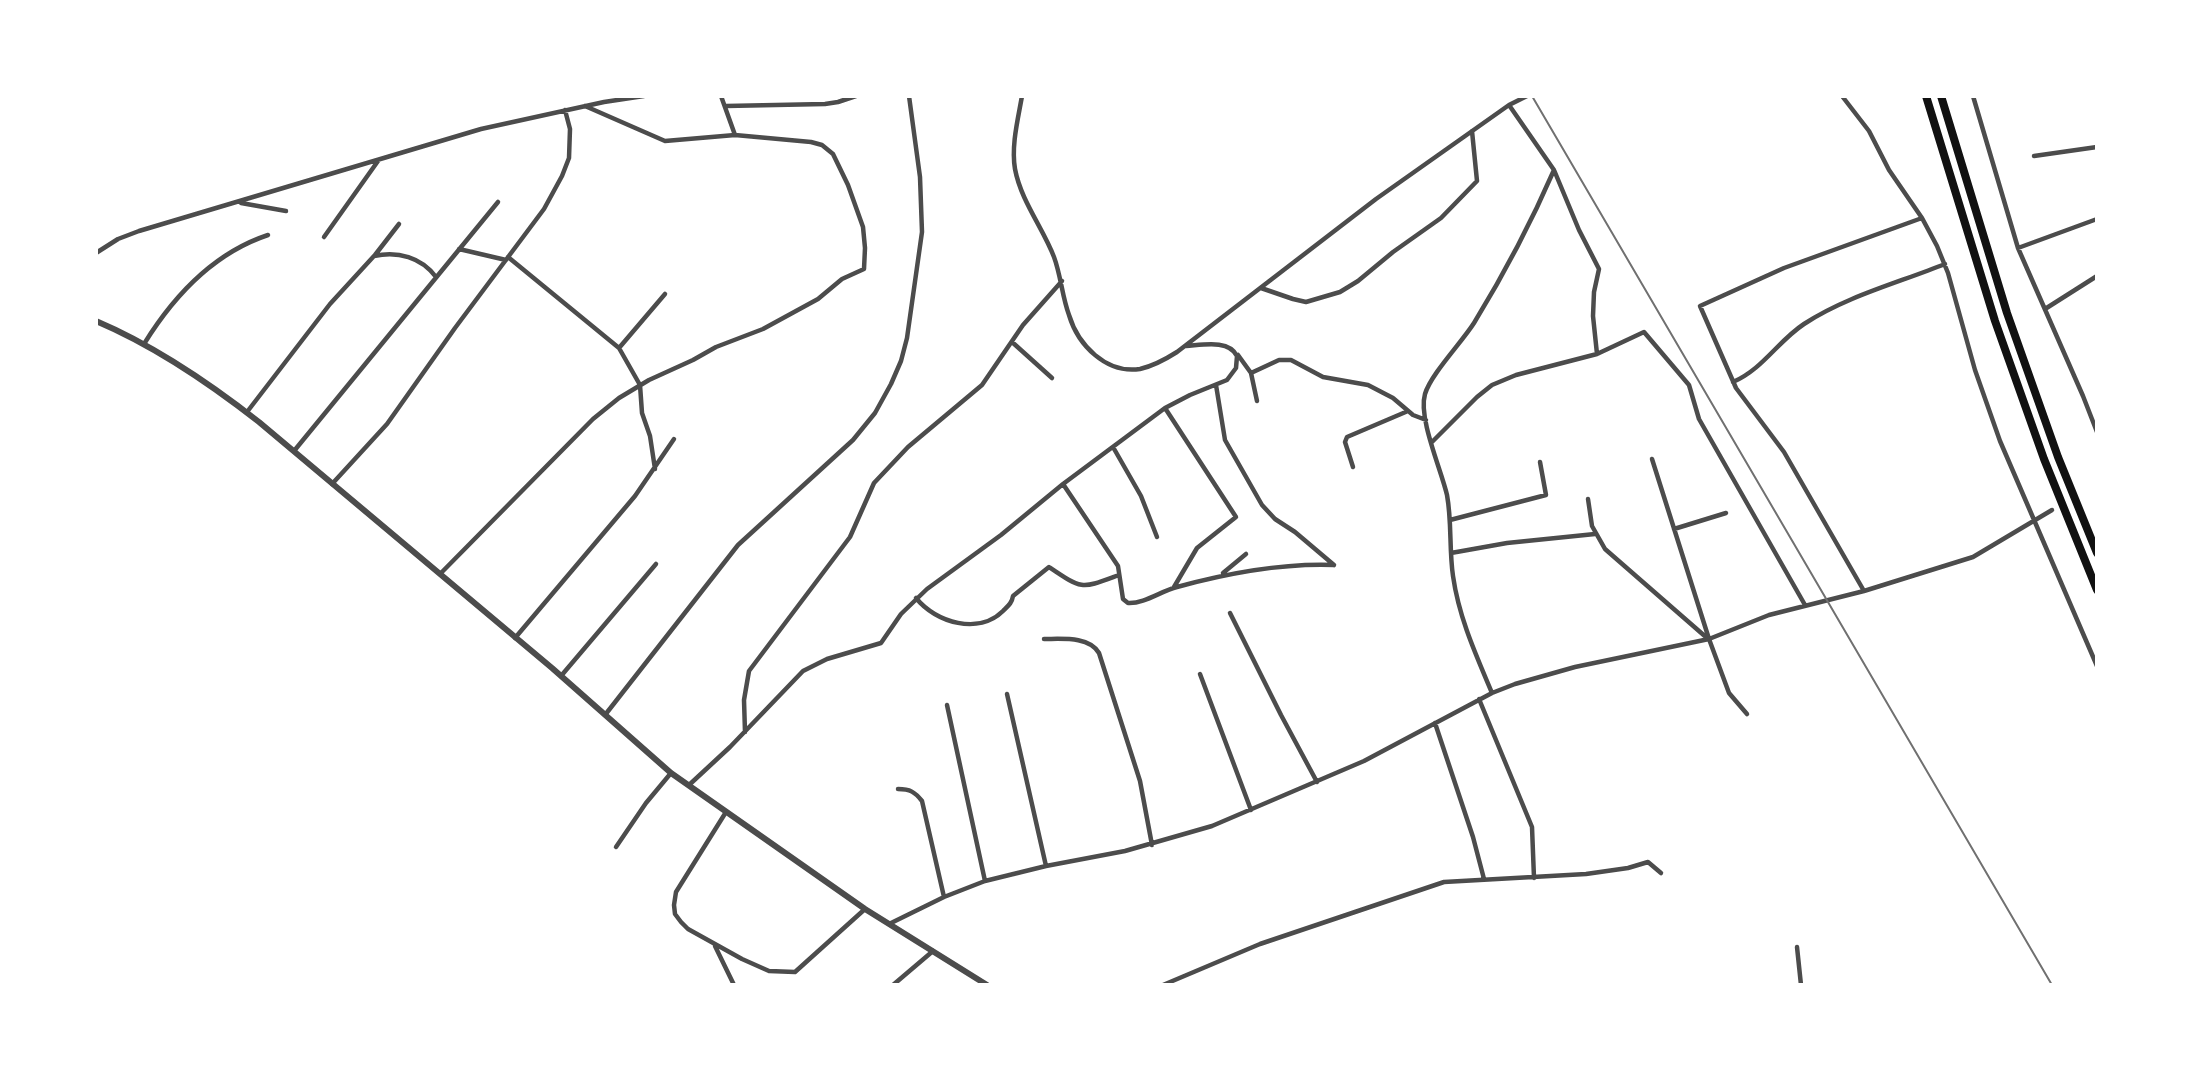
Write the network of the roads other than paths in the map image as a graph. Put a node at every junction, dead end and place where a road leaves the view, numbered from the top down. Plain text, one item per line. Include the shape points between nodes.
1 (644, 96) edge
2 (721, 96) edge
3 (856, 96) edge
4 (909, 96) edge
5 (1022, 96) edge
6 (1842, 96) edge
7 (1926, 96) edge
8 (1941, 96) edge
9 (1973, 96) edge
10 (1525, 97) edge
11 (1509, 105) junction
12 (585, 106) junction
13 (726, 106) junction
14 (565, 110) junction
15 (1472, 131) junction
16 (735, 135) junction
17 (2097, 147) edge
18 (2034, 156) dead end
19 (380, 160) junction
20 (1554, 170) junction
21 (498, 202) dead end
22 (238, 203) junction
23 (285, 211) dead end
24 (1922, 218) junction
25 (2097, 219) edge
26 (399, 224) dead end
27 (268, 235) dead end
28 (324, 237) dead end
29 (2018, 248) junction
30 (459, 249) junction
31 (96, 253) edge
32 (374, 256) junction
33 (507, 258) junction
34 (1945, 264) junction
35 (2097, 276) edge
36 (436, 277) junction
37 (1062, 282) junction
38 (1261, 288) junction
39 (665, 294) dead end
40 (2045, 309) junction
41 (96, 321) edge
42 (1012, 342) junction
43 (144, 344) junction
44 (1186, 346) junction
45 (620, 348) junction
46 (1236, 352) junction
47 (1597, 354) junction
48 (1251, 373) junction
49 (1052, 378) dead end
50 (1733, 382) junction
51 (640, 385) junction
52 (1216, 385) junction
53 (1257, 401) dead end
54 (1166, 408) junction
55 (1408, 411) junction
56 (247, 412) junction
57 (1426, 420) junction
58 (2097, 432) edge
59 (674, 439) dead end
60 (1432, 442) junction
61 (1113, 447) junction
62 (294, 451) junction
63 (1652, 459) dead end
64 (1540, 462) dead end
65 (1353, 467) dead end
66 (655, 469) junction
67 (332, 484) junction
68 (1063, 484) junction
69 (1588, 500) dead end
70 (2052, 510) dead end
71 (1726, 513) dead end
72 (1450, 520) junction
73 (2034, 520) junction
74 (1674, 529) junction
75 (1595, 534) junction
76 (1157, 537) dead end
77 (1451, 553) junction
78 (2097, 553) edge
79 (1246, 554) dead end
80 (656, 564) dead end
81 (440, 574) junction
82 (1119, 575) junction
83 (1221, 576) junction
84 (1174, 587) junction
85 (2097, 590) edge
86 (1864, 591) junction
87 (916, 598) junction
88 (1805, 605) junction
89 (1230, 613) dead end
90 (515, 638) junction
91 (1044, 639) dead end
92 (1709, 639) junction
93 (2097, 666) edge
94 (1200, 674) dead end
95 (561, 676) junction
96 (1492, 693) junction
97 (1007, 694) dead end
98 (1479, 699) junction
99 (947, 705) dead end
100 (1748, 714) dead end
101 (605, 716) junction
102 (1435, 723) junction
103 (745, 732) junction
104 (671, 773) junction
105 (1317, 782) junction
106 (688, 785) junction
107 (898, 789) dead end
108 (1251, 810) junction
109 (726, 812) junction
110 (1152, 845) junction
111 (616, 847) dead end
112 (1046, 866) junction
113 (1661, 873) dead end
114 (1534, 878) junction
115 (1484, 879) junction
116 (985, 881) junction
117 (944, 897) junction
118 (865, 909) junction
119 (889, 924) junction
120 (714, 943) junction
121 (1797, 947) dead end
122 (933, 951) junction
123 (977, 979) junction
124 (734, 985) edge
125 (892, 985) edge
126 (971, 985) edge
127 (987, 985) edge
128 (1163, 985) edge
129 (1801, 985) edge

1 - 12 street
2 - 13 street
3 - 13 street via 825,104
4 - 101 street via 919,166 922,232 907,338 888,392 853,440 738,545
5 - 37 street via 1015,169
6 - 24 street via 1869,131 1889,170
7 - 85 highway via 1995,321 2044,459
8 - 78 highway via 2007,313
9 - 29 street
10 - 11 street
11 - 15 street
11 - 20 street
12 - 14 street
12 - 16 street via 665,141
13 - 16 street
14 - 19 street via 481,129
14 - 33 street via 571,139 566,167 544,209
15 - 38 street
15 - 38 street via 1477,181 1441,218 1358,281 1334,295 1311,301
16 - 51 street via 811,142 830,151 840,164 861,220 864,269 763,329 716,347
17 - 18 street
19 - 22 street
19 - 28 street
20 - 47 street via 1599,269 1593,316
20 - 57 street via 1496,286 1428,386 1424,402
21 - 30 street
22 - 23 street
22 - 31 street via 128,235
24 - 34 street
24 - 50 street via 1784,268 1700,306
25 - 29 street
26 - 32 street
27 - 43 street via 239,247 206,271 175,301
29 - 40 street
30 - 33 street
30 - 36 street
32 - 36 street via 412,258
32 - 56 street via 330,304
33 - 45 street
33 - 67 street via 387,424
34 - 50 street via 1818,316 1776,347 1758,367
34 - 73 street via 1987,405
35 - 40 street
36 - 62 street
37 - 42 street
37 - 44 street via 1068,315 1080,340 1093,354 1115,367 1148,367
38 - 44 street
39 - 45 street
40 - 58 street
41 - 43 street
42 - 49 street
42 - 103 street via 982,385 908,447 874,483 850,537 749,671 744,700
43 - 56 street
44 - 46 street via 1224,345
45 - 51 street
46 - 48 street
46 - 52 street via 1235,371
47 - 60 street via 1492,385
47 - 88 street via 1644,332 1689,385 1699,419
48 - 53 street
48 - 55 street via 1276,361 1291,360 1323,376 1368,385 1394,398
50 - 86 street via 1784,452
51 - 66 street
51 - 81 street via 593,418
52 - 54 street
52 - 83 street via 1225,440 1263,505 1334,565
54 - 61 street
54 - 84 street via 1236,517 1197,548
55 - 57 street
55 - 65 street via 1347,437
56 - 62 street
57 - 60 street
59 - 66 street
60 - 72 street
61 - 68 street
61 - 76 street
62 - 67 street
63 - 74 street
64 - 72 street via 1546,495
66 - 90 street
67 - 81 street
68 - 82 street via 1118,566
68 - 87 street
69 - 75 street
70 - 73 street
71 - 74 street
72 - 77 street
73 - 86 street via 1973,557
73 - 93 street
74 - 92 street
75 - 77 street
75 - 92 street via 1612,556
77 - 96 street via 1461,612
79 - 83 street
80 - 95 street
81 - 90 street
82 - 84 street via 1123,599 1128,603
82 - 87 street via 1080,586 1049,567 1013,596 1012,603 999,615 977,624 941,617
83 - 84 street
86 - 88 street
87 - 103 street via 881,643 827,659 803,671
88 - 92 street
89 - 105 street
90 - 95 street
91 - 110 street via 1078,640 1094,646 1099,653 1140,782
92 - 96 street via 1566,669
92 - 100 street via 1729,693
94 - 108 street
95 - 101 street
96 - 98 street
97 - 112 street
98 - 102 street
98 - 114 street via 1532,827
99 - 116 street
101 - 104 street
102 - 105 street
102 - 115 street
103 - 106 street
104 - 106 street
104 - 111 street
105 - 108 street
106 - 109 street
107 - 117 street via 908,789 922,801
108 - 110 street
109 - 118 street
109 - 120 street via 674,900 675,914 681,922
110 - 112 street
112 - 116 street
113 - 114 street via 1648,862 1607,872
114 - 115 street
115 - 128 street via 1444,882 1391,899 1260,944
116 - 117 street
117 - 119 street
118 - 119 street
118 - 120 street via 795,972 760,968
119 - 122 street
120 - 124 street
121 - 129 street
122 - 123 street
122 - 125 street
123 - 126 street
123 - 127 street

